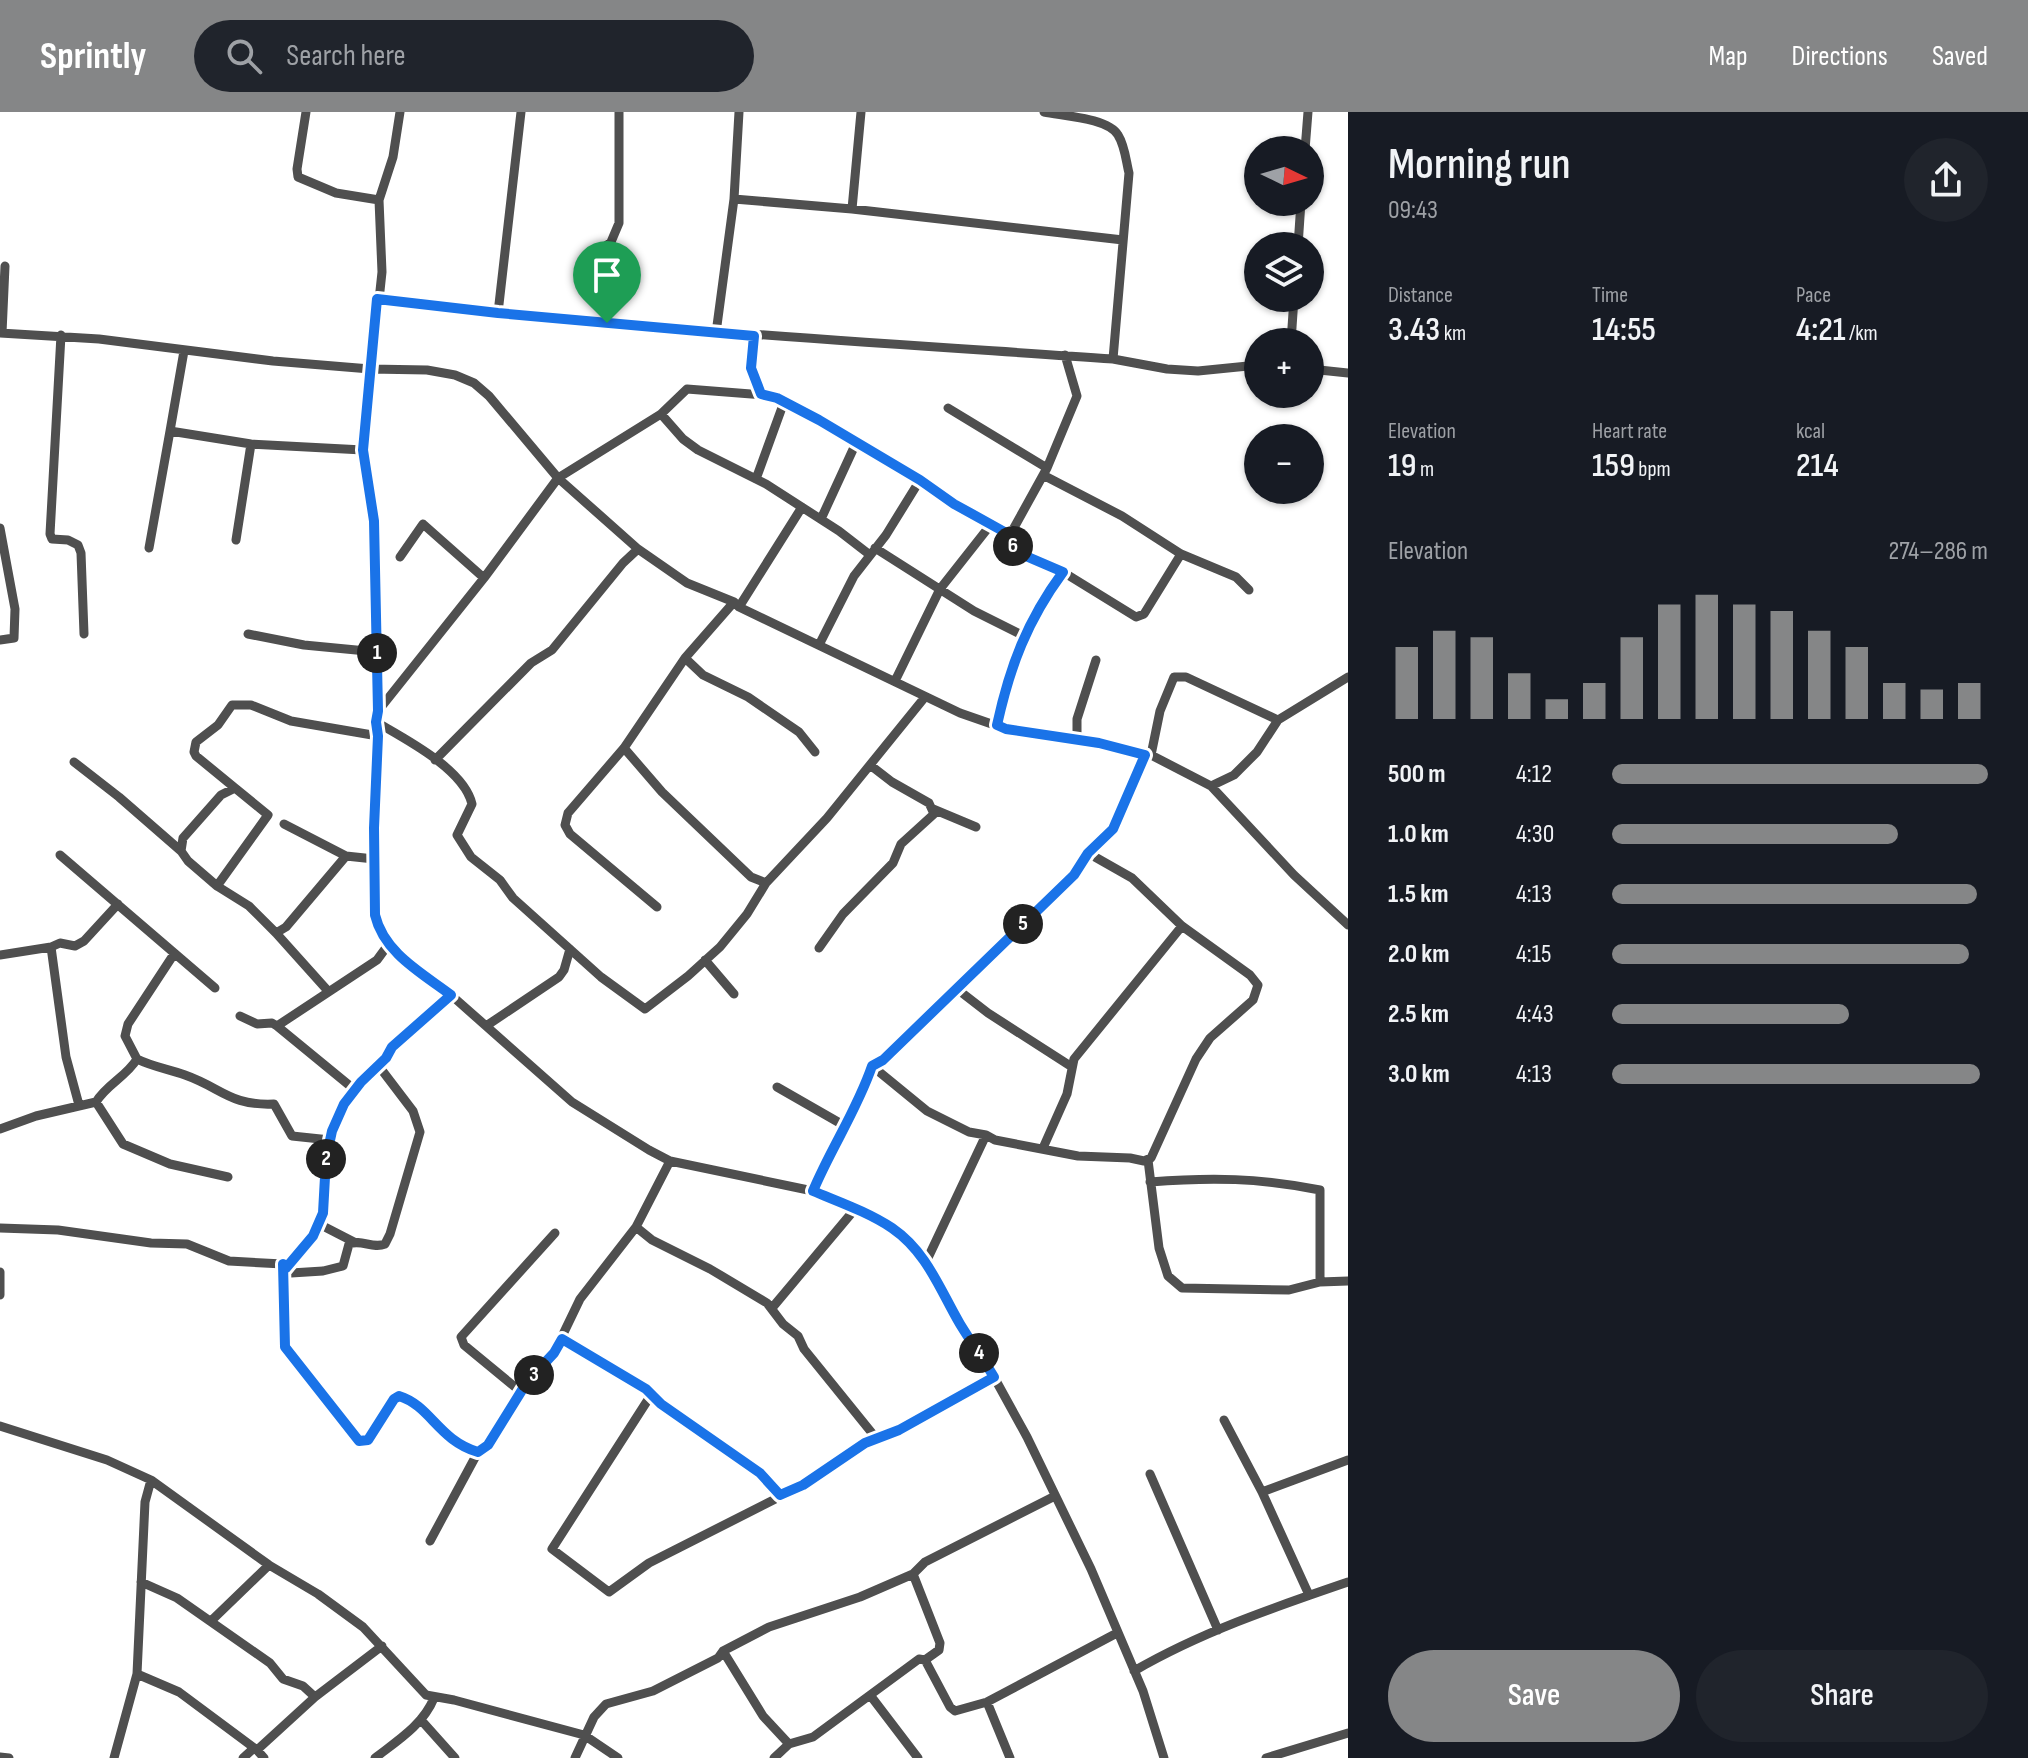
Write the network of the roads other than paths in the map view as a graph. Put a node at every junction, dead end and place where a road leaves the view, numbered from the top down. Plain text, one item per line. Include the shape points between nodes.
1 (306, 112) edge
2 (400, 112) edge
3 (521, 112) edge
4 (619, 112) edge
5 (739, 112) edge
6 (861, 112) edge
7 (1044, 112) edge
8 (1308, 112) edge
9 (1306, 136) edge
10 (734, 199) junction
11 (379, 200) junction
12 (852, 209) junction
13 (1123, 240) junction
14 (603, 248) dead end
15 (5, 266) dead end
16 (377, 299) junction
17 (498, 313) junction
18 (1, 333) edge
19 (716, 333) junction
20 (61, 335) junction
21 (754, 336) junction
22 (184, 351) junction
23 (1065, 355) junction
24 (1113, 359) junction
25 (1244, 366) edge
26 (370, 369) junction
27 (1324, 370) edge
28 (1348, 373) edge
29 (761, 394) junction
30 (784, 402) junction
31 (948, 408) dead end
32 (661, 414) junction
33 (170, 431) junction
34 (856, 443) junction
35 (251, 444) junction
36 (363, 450) junction
37 (1045, 471) junction
38 (558, 478) junction
39 (756, 479) junction
40 (920, 480) junction
41 (802, 507) junction
42 (821, 519) junction
43 (992, 523) junction
44 (0, 528) edge
45 (1010, 535) junction
46 (236, 540) dead end
47 (149, 548) dead end
48 (638, 549) junction
49 (873, 551) junction
50 (1181, 554) junction
51 (400, 557) dead end
52 (1063, 572) junction
53 (484, 578) junction
54 (940, 589) junction
55 (1249, 590) dead end
56 (736, 605) junction
57 (84, 634) dead end
58 (248, 634) dead end
59 (1024, 636) junction
60 (0, 640) edge
61 (819, 645) junction
62 (377, 652) junction
63 (685, 658) junction
64 (1096, 660) dead end
65 (1348, 677) edge
66 (895, 681) junction
67 (925, 697) junction
68 (377, 716) junction
69 (1278, 720) junction
70 (997, 725) junction
71 (378, 736) junction
72 (1077, 739) junction
73 (624, 748) junction
74 (815, 752) dead end
75 (1148, 755) junction
76 (435, 760) junction
77 (74, 762) dead end
78 (870, 765) junction
79 (1211, 786) junction
80 (235, 788) junction
81 (933, 809) junction
82 (284, 824) dead end
83 (976, 827) dead end
84 (181, 851) junction
85 (1088, 853) junction
86 (60, 855) dead end
87 (346, 856) junction
88 (374, 859) junction
89 (766, 883) junction
90 (217, 886) junction
91 (118, 904) junction
92 (657, 907) dead end
93 (1348, 925) edge
94 (1182, 926) junction
95 (276, 933) junction
96 (388, 945) junction
97 (51, 947) junction
98 (819, 948) dead end
99 (570, 949) junction
100 (174, 954) junction
101 (0, 955) edge
102 (705, 960) junction
103 (215, 988) dead end
104 (957, 989) junction
105 (328, 991) junction
106 (734, 994) dead end
107 (451, 995) junction
108 (240, 1016) dead end
109 (277, 1026) junction
110 (486, 1026) junction
111 (137, 1059) junction
112 (378, 1065) junction
113 (872, 1066) junction
114 (1072, 1067) junction
115 (777, 1087) dead end
116 (355, 1090) junction
117 (96, 1102) junction
118 (79, 1105) junction
119 (845, 1126) junction
120 (0, 1129) edge
121 (986, 1135) junction
122 (330, 1140) junction
123 (1043, 1148) junction
124 (1148, 1160) junction
125 (670, 1161) junction
126 (228, 1177) dead end
127 (1150, 1182) junction
128 (813, 1191) junction
129 (855, 1209) junction
130 (319, 1224) junction
131 (636, 1227) junction
132 (0, 1228) edge
133 (555, 1233) dead end
134 (354, 1242) junction
135 (926, 1262) junction
136 (284, 1266) junction
137 (0, 1272) edge
138 (1348, 1281) edge
139 (1320, 1282) junction
140 (0, 1295) edge
141 (772, 1308) junction
142 (562, 1339) junction
143 (994, 1377) junction
144 (521, 1392) junction
145 (651, 1395) junction
146 (1224, 1420) dead end
147 (0, 1426) edge
148 (876, 1438) junction
149 (478, 1452) junction
150 (1348, 1460) edge
151 (1150, 1474) dead end
152 (151, 1480) junction
153 (1262, 1492) junction
154 (780, 1495) junction
155 (1055, 1496) junction
156 (430, 1541) dead end
157 (269, 1565) junction
158 (913, 1574) junction
159 (141, 1582) junction
160 (1348, 1582) edge
161 (1309, 1595) junction
162 (211, 1621) junction
163 (1218, 1630) junction
164 (1117, 1633) junction
165 (382, 1646) junction
166 (723, 1651) junction
167 (925, 1660) junction
168 (1134, 1671) junction
169 (137, 1674) junction
170 (870, 1695) junction
171 (315, 1697) junction
172 (434, 1698) junction
173 (987, 1702) junction
174 (421, 1720) junction
175 (1348, 1733) edge
176 (584, 1735) junction
177 (789, 1744) junction
178 (258, 1752) edge
179 (1290, 1755) edge
180 (0, 1756) edge
181 (9, 1758) edge
182 (114, 1758) edge
183 (243, 1758) edge
184 (375, 1758) edge
185 (455, 1758) edge
186 (575, 1758) edge
187 (618, 1758) edge
188 (774, 1758) edge
189 (918, 1758) edge
190 (1010, 1758) edge
191 (1164, 1758) edge
192 (1266, 1758) edge

1 - 11 street via 298,177 336,193
2 - 11 street
3 - 17 street
4 - 14 street via 619,223
5 - 10 street
6 - 12 street
7 - 13 street via 1107,124 1118,133 1129,173
8 - 9 street
10 - 12 street
10 - 19 street
11 - 16 street via 382,272
12 - 13 street
13 - 24 street
15 - 18 street
16 - 17 street
16 - 26 street
17 - 19 street
18 - 20 street
19 - 21 street
20 - 22 street
20 - 57 street via 50,534 78,545 81,553
21 - 23 street
21 - 29 street via 751,368
22 - 26 street
22 - 33 street
23 - 24 street
23 - 37 street via 1077,396
24 - 25 street via 1198,371
26 - 36 street
26 - 38 street via 427,370 474,383
27 - 28 street
29 - 30 street
29 - 32 street via 687,389
30 - 34 street
30 - 39 street
31 - 37 street
32 - 38 street
32 - 39 street via 691,445
33 - 35 street
33 - 47 street
34 - 40 street
34 - 42 street
35 - 36 street
35 - 46 street
36 - 62 street via 374,521
37 - 45 street
37 - 50 street
38 - 48 street
38 - 53 street
39 - 41 street
40 - 43 street
40 - 49 street
41 - 42 street
41 - 56 street
42 - 49 street
43 - 45 street
43 - 54 street
44 - 60 street via 15,609 14,638
45 - 52 street via 1007,543
48 - 56 street via 687,583
48 - 76 street via 552,650 531,663
49 - 54 street
49 - 61 street via 854,576
50 - 52 street via 1144,614 1136,617
50 - 55 street via 1236,577
51 - 53 street via 423,524
52 - 59 street
53 - 68 street
54 - 59 street
54 - 66 street
56 - 61 street
56 - 63 street
58 - 62 street
59 - 70 street
61 - 66 street
62 - 68 street
63 - 73 street
63 - 74 street via 703,675 748,697 799,732
64 - 72 street via 1077,719
65 - 69 street
66 - 67 street
67 - 70 street
67 - 78 street
68 - 71 street
68 - 76 street
69 - 75 street via 1177,675
69 - 79 street via 1234,775
70 - 72 street
71 - 80 street via 232,705 196,742 194,752
71 - 88 street
72 - 75 street
73 - 89 street via 751,877
73 - 92 street via 568,813 565,825
75 - 79 street
75 - 85 street via 1113,829
76 - 99 street via 470,797 472,804 457,835 471,857
77 - 84 street
78 - 81 street
78 - 89 street
79 - 93 street
80 - 84 street via 221,795 183,838
80 - 90 street via 268,815
81 - 83 street
81 - 98 street
82 - 87 street
84 - 90 street
85 - 94 street via 1132,878
85 - 104 street via 1062,888
86 - 91 street
87 - 88 street
87 - 95 street
88 - 96 street via 375,915
89 - 102 street via 747,914
90 - 95 street via 249,906
91 - 97 street via 84,941
91 - 100 street
94 - 114 street
94 - 124 street via 1255,980 1257,993 1196,1059
95 - 105 street
96 - 105 street via 377,960
96 - 107 street
97 - 101 street
97 - 118 street via 66,1057
99 - 102 street via 645,1009
99 - 110 street via 559,977
100 - 103 street
100 - 111 street via 128,1024 125,1036
102 - 106 street
104 - 113 street
104 - 114 street
105 - 109 street
107 - 110 street
107 - 112 street
108 - 109 street
109 - 116 street
110 - 125 street via 572,1102
111 - 117 street
111 - 122 street via 187,1075 234,1101 274,1104 292,1136
112 - 116 street
112 - 134 street via 413,1111 420,1138 385,1244
113 - 119 street
113 - 121 street via 927,1111
114 - 123 street via 1067,1094
115 - 119 street
116 - 122 street
117 - 118 street
117 - 126 street via 123,1144 170,1164
118 - 120 street
119 - 128 street
121 - 123 street
121 - 135 street
122 - 130 street
123 - 124 street
124 - 127 street
125 - 128 street
125 - 131 street
127 - 139 street via 1159,1248 1168,1276 1182,1288 1289,1290
127 - 139 street via 1212,1177 1320,1190
128 - 129 street
129 - 135 street via 892,1228
129 - 141 street
130 - 134 street
130 - 136 street
131 - 141 street
131 - 142 street via 580,1299
132 - 136 street via 187,1244 229,1261
133 - 144 street via 461,1337
134 - 136 street via 343,1266 291,1273
135 - 143 street
136 - 149 street via 285,1347 359,1441 368,1440 399,1396 417,1405 449,1438
137 - 140 street
138 - 139 street
141 - 148 street
142 - 144 street
142 - 145 street
143 - 148 street
143 - 155 street
144 - 149 street via 488,1445
145 - 154 street via 760,1473
145 - 154 street via 553,1552 611,1592 649,1563
146 - 153 street
147 - 152 street via 107,1460
148 - 154 street
149 - 156 street
150 - 153 street
151 - 163 street
152 - 157 street
152 - 159 street
153 - 161 street
155 - 158 street via 925,1562
155 - 164 street
157 - 162 street
157 - 165 street via 318,1594
158 - 166 street via 769,1627
158 - 167 street via 940,1643
159 - 162 street
159 - 169 street
160 - 161 street
161 - 163 street
162 - 171 street via 270,1663 283,1679
163 - 168 street
164 - 168 street
164 - 173 street
165 - 171 street
165 - 172 street via 419,1690
166 - 176 street via 653,1691 606,1704
166 - 177 street via 763,1716
167 - 170 street
167 - 173 street via 955,1711
168 - 191 street
169 - 178 street via 179,1692
169 - 182 street
170 - 177 street via 813,1737
170 - 189 street
171 - 178 street
172 - 174 street
172 - 176 street
173 - 190 street
174 - 184 street
174 - 185 street
175 - 179 street
176 - 186 street
176 - 187 street
177 - 188 street
178 - 183 street
179 - 192 street
180 - 181 street

